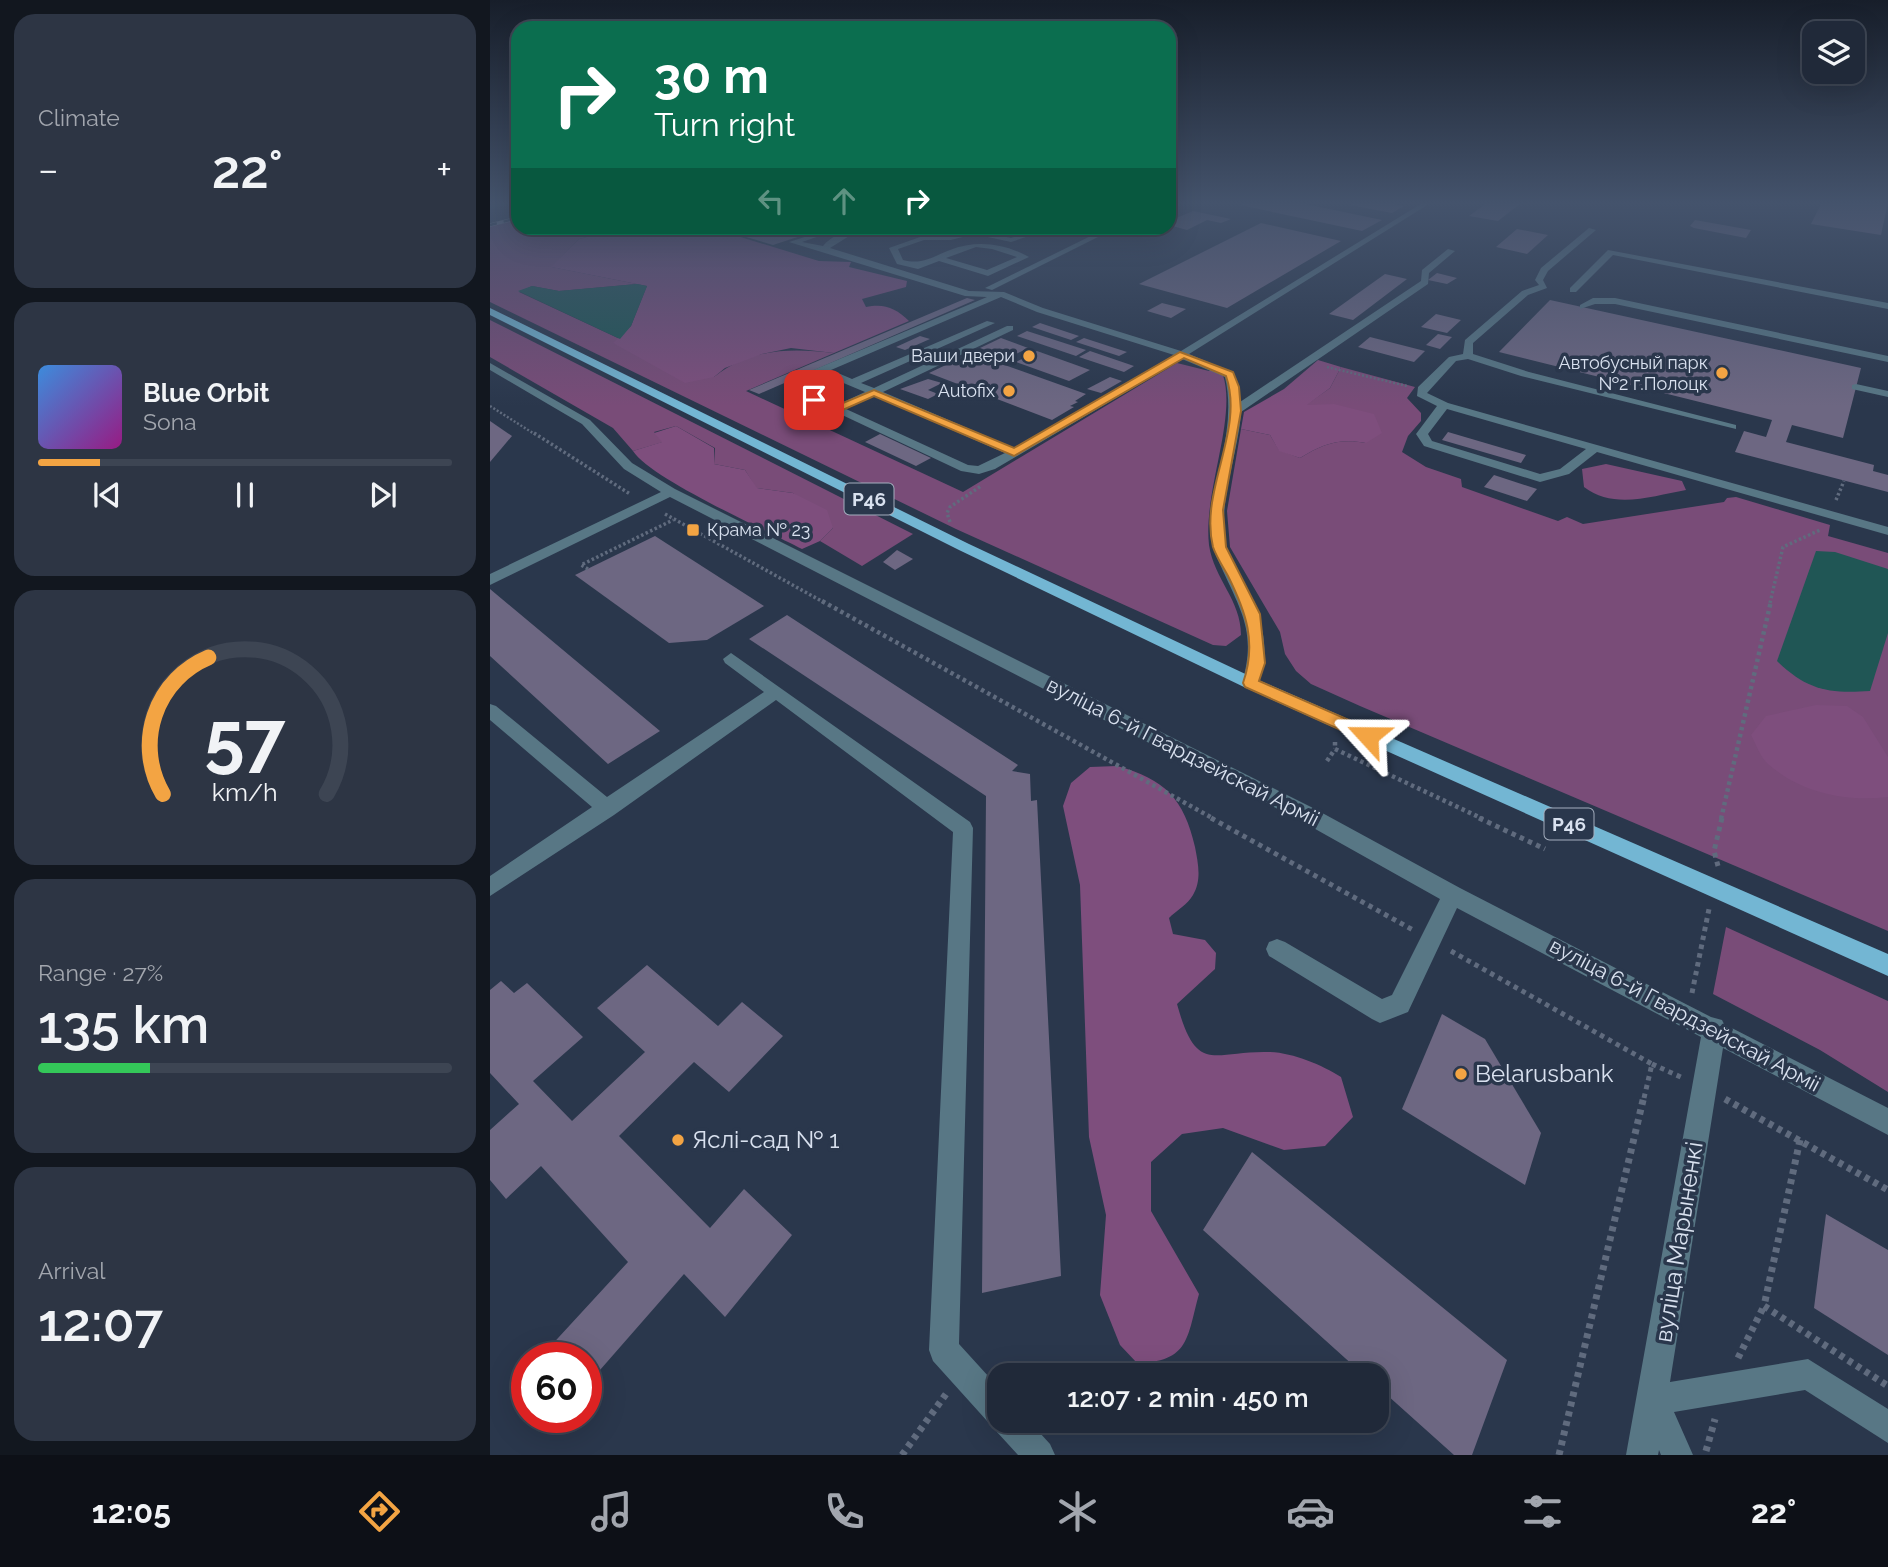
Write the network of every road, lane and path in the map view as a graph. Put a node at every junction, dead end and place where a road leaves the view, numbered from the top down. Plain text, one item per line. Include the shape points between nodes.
1 (891, 270) edge
2 (927, 270) edge
3 (978, 270) edge
4 (995, 270) edge
5 (1026, 270) edge
6 (1319, 270) edge
7 (1428, 270) edge
8 (1544, 270) edge
9 (1585, 270) edge
10 (1703, 270) edge
11 (956, 279) dead end
12 (978, 285) dead end
13 (989, 288) junction
14 (1558, 288) junction
15 (1001, 294) junction
16 (1615, 301) junction
17 (1888, 306) edge
18 (1583, 307) dead end
19 (490, 311) edge
20 (990, 323) dead end
21 (1010, 328) dead end
22 (1183, 354) junction
23 (1468, 356) junction
24 (1888, 359) edge
25 (1308, 362) junction
26 (490, 366) edge
27 (822, 370) junction
28 (852, 383) junction
29 (1888, 386) edge
30 (1422, 389) junction
31 (874, 393) junction
32 (1888, 394) edge
33 (1444, 405) junction
34 (490, 407) edge
35 (836, 410) junction
36 (1236, 411) junction
37 (1732, 427) dead end
38 (1593, 449) junction
39 (1014, 452) junction
40 (1844, 481) dead end
41 (670, 492) junction
42 (646, 504) junction
43 (1832, 515) junction
44 (674, 519) junction
45 (1888, 531) edge
46 (588, 569) dead end
47 (490, 580) edge
48 (731, 659) dead end
49 (1250, 683) junction
50 (776, 692) junction
51 (490, 710) edge
52 (1346, 725) junction
53 (1335, 749) junction
54 (1327, 761) dead end
55 (607, 809) junction
56 (1545, 849) dead end
57 (490, 887) edge
58 (1714, 888) junction
59 (1453, 895) junction
60 (1432, 941) junction
61 (1277, 949) dead end
62 (1888, 965) edge
63 (1688, 1015) junction
64 (1714, 1028) junction
65 (1652, 1064) junction
66 (1704, 1088) junction
67 (1888, 1122) edge
68 (1800, 1140) junction
69 (1888, 1190) edge
70 (963, 1371) junction
71 (1888, 1386) edge
72 (987, 1398) edge
73 (1653, 1400) junction
74 (1888, 1427) edge
75 (1019, 1433) edge
76 (902, 1455) edge
77 (1039, 1455) edge
78 (1559, 1455) edge
79 (1642, 1455) edge
80 (1677, 1455) edge

1 - 15 street via 968,294
2 - 11 street
3 - 4 street
5 - 13 street
6 - 22 street
7 - 25 street via 1425,282
8 - 14 street via 1539,280
9 - 14 street
10 - 17 street
12 - 13 street
13 - 15 street
14 - 16 street
14 - 23 street via 1525,293 1468,342
15 - 22 street
15 - 27 street
16 - 18 street via 1593,301
16 - 24 street
19 - 49 main road, Р46 via 964,547
20 - 28 street
21 - 31 street
22 - 36 street via 1230,374
22 - 39 street
23 - 30 street via 1453,359
23 - 37 street
25 - 30 path
25 - 36 street
26 - 41 street, вуліца 6-й Гвардзейскай Арміі via 586,422 628,466
27 - 28 street
27 - 35 street via 796,381 792,389
28 - 31 street
29 - 32 street via 1857,383
30 - 33 street via 1421,394
31 - 35 street
31 - 39 street
33 - 38 street
33 - 38 street via 1422,434 1427,443 1530,477 1543,480 1561,475
34 - 42 path
35 - 39 street via 965,468 979,470
36 - 49 street via 1217,510 1220,547 1253,614 1257,663
38 - 43 street
40 - 43 path
41 - 42 street
41 - 59 street, вуліца 6-й Гвардзейскай Арміі via 1308,815
42 - 44 path
42 - 47 street
43 - 45 street
43 - 58 path via 1830,525 1783,547 1714,852 1719,863
44 - 46 path via 581,565
44 - 60 path
48 - 50 street
49 - 52 main road, Р46
50 - 55 street
50 - 70 street via 963,828 944,1350
51 - 55 street
52 - 53 path
52 - 58 main road, Р46
53 - 54 path
53 - 56 path
55 - 57 street
58 - 62 main road, Р46
58 - 63 path
59 - 60 street
59 - 63 street, вуліца 6-й Гвардзейскай Арміі
60 - 61 street via 1400,1004 1380,1011
60 - 65 path
63 - 64 street, вуліца 6-й Гвардзейскай Арміі
64 - 66 street, вуліца Марыненкі
64 - 67 street, вуліца 6-й Гвардзейскай Арміі
65 - 66 path
65 - 78 path
66 - 68 path
66 - 73 street, вуліца Марыненкі
68 - 69 path
68 - 71 path via 1764,1306
70 - 72 street
70 - 76 path
73 - 74 street via 1808,1374
73 - 79 street, вуліца Марыненкі
73 - 80 street
75 - 77 street

